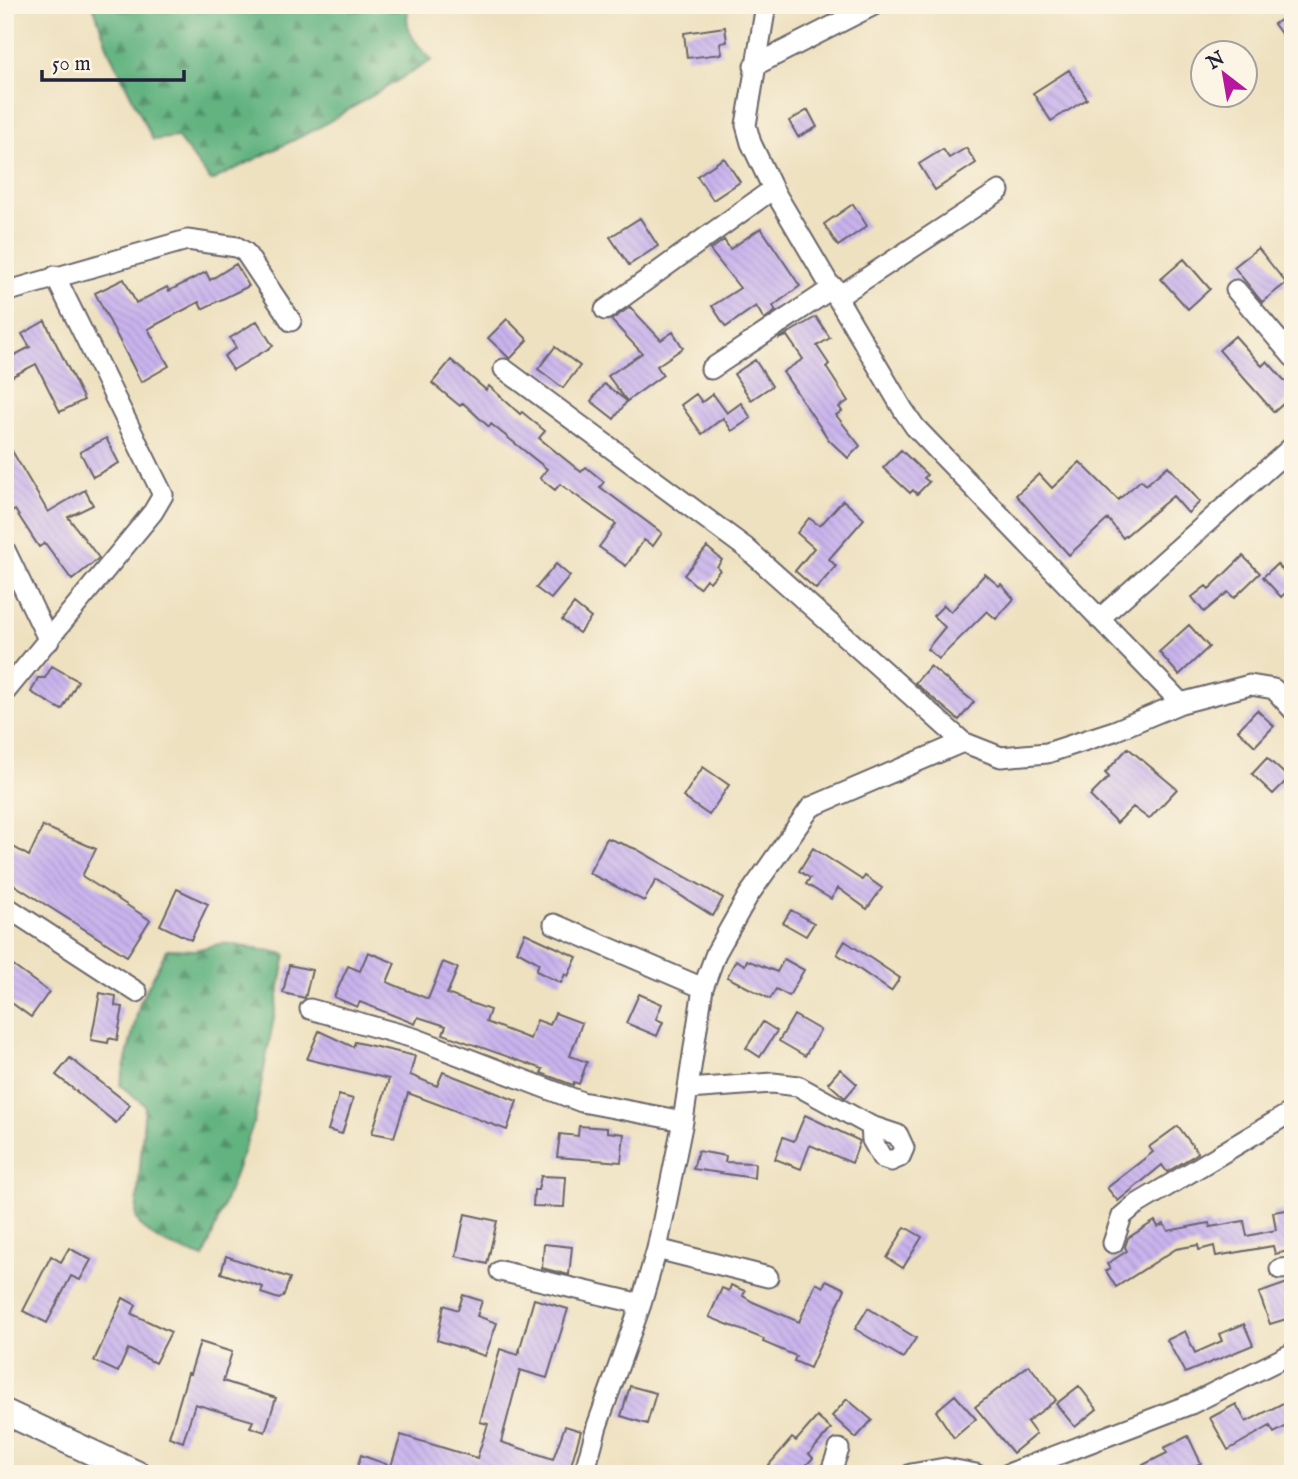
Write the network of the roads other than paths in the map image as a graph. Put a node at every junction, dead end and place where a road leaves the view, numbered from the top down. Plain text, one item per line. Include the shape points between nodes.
1 (766, 5) edge
2 (874, 5) edge
3 (754, 66) junction
4 (773, 188) junction
5 (999, 191) dead end
6 (55, 276) junction
7 (1237, 290) dead end
8 (5, 292) edge
9 (836, 292) junction
10 (605, 310) dead end
11 (291, 321) dead end
12 (1293, 357) edge
13 (504, 369) dead end
14 (711, 369) dead end
15 (1293, 446) edge
16 (5, 550) edge
17 (1098, 619) junction
18 (49, 641) junction
19 (5, 692) edge
20 (1181, 703) junction
21 (1293, 710) edge
22 (963, 742) junction
23 (5, 906) edge
24 (554, 924) dead end
25 (703, 988) junction
26 (137, 992) dead end
27 (310, 1009) dead end
28 (688, 1090) junction
29 (1293, 1111) edge
30 (683, 1121) junction
31 (872, 1126) dead end
32 (1113, 1243) dead end
33 (657, 1249) junction
34 (500, 1271) dead end
35 (768, 1277) dead end
36 (641, 1304) junction
37 (1293, 1353) edge
38 (5, 1412) edge
39 (839, 1449) dead end
40 (138, 1474) edge
41 (584, 1474) edge
42 (830, 1474) edge
43 (911, 1474) edge
44 (976, 1474) edge
45 (1008, 1474) edge

1 - 3 street
2 - 3 street
3 - 4 street via 746,125
4 - 9 street
4 - 10 street
5 - 9 street
6 - 8 street
6 - 11 street via 187,240 237,247 245,252
6 - 18 street via 163,495
7 - 12 street
9 - 14 street
9 - 17 street via 915,427
13 - 22 street via 746,548
15 - 17 street
16 - 18 street
17 - 20 street
18 - 19 street
20 - 21 street via 1250,685 1274,689
20 - 22 street via 1047,752 1001,757
22 - 25 street via 811,807 748,896 716,953
23 - 26 street
24 - 25 street
25 - 28 street
27 - 30 street via 414,1038 582,1102
28 - 30 street
28 - 31 street via 773,1083 798,1086
29 - 32 street via 1135,1206 1122,1216
30 - 33 street
33 - 35 street
33 - 36 street
34 - 36 street
36 - 41 street
37 - 45 street via 1191,1404
38 - 40 main road
39 - 42 street
43 - 44 street via 945,1468

